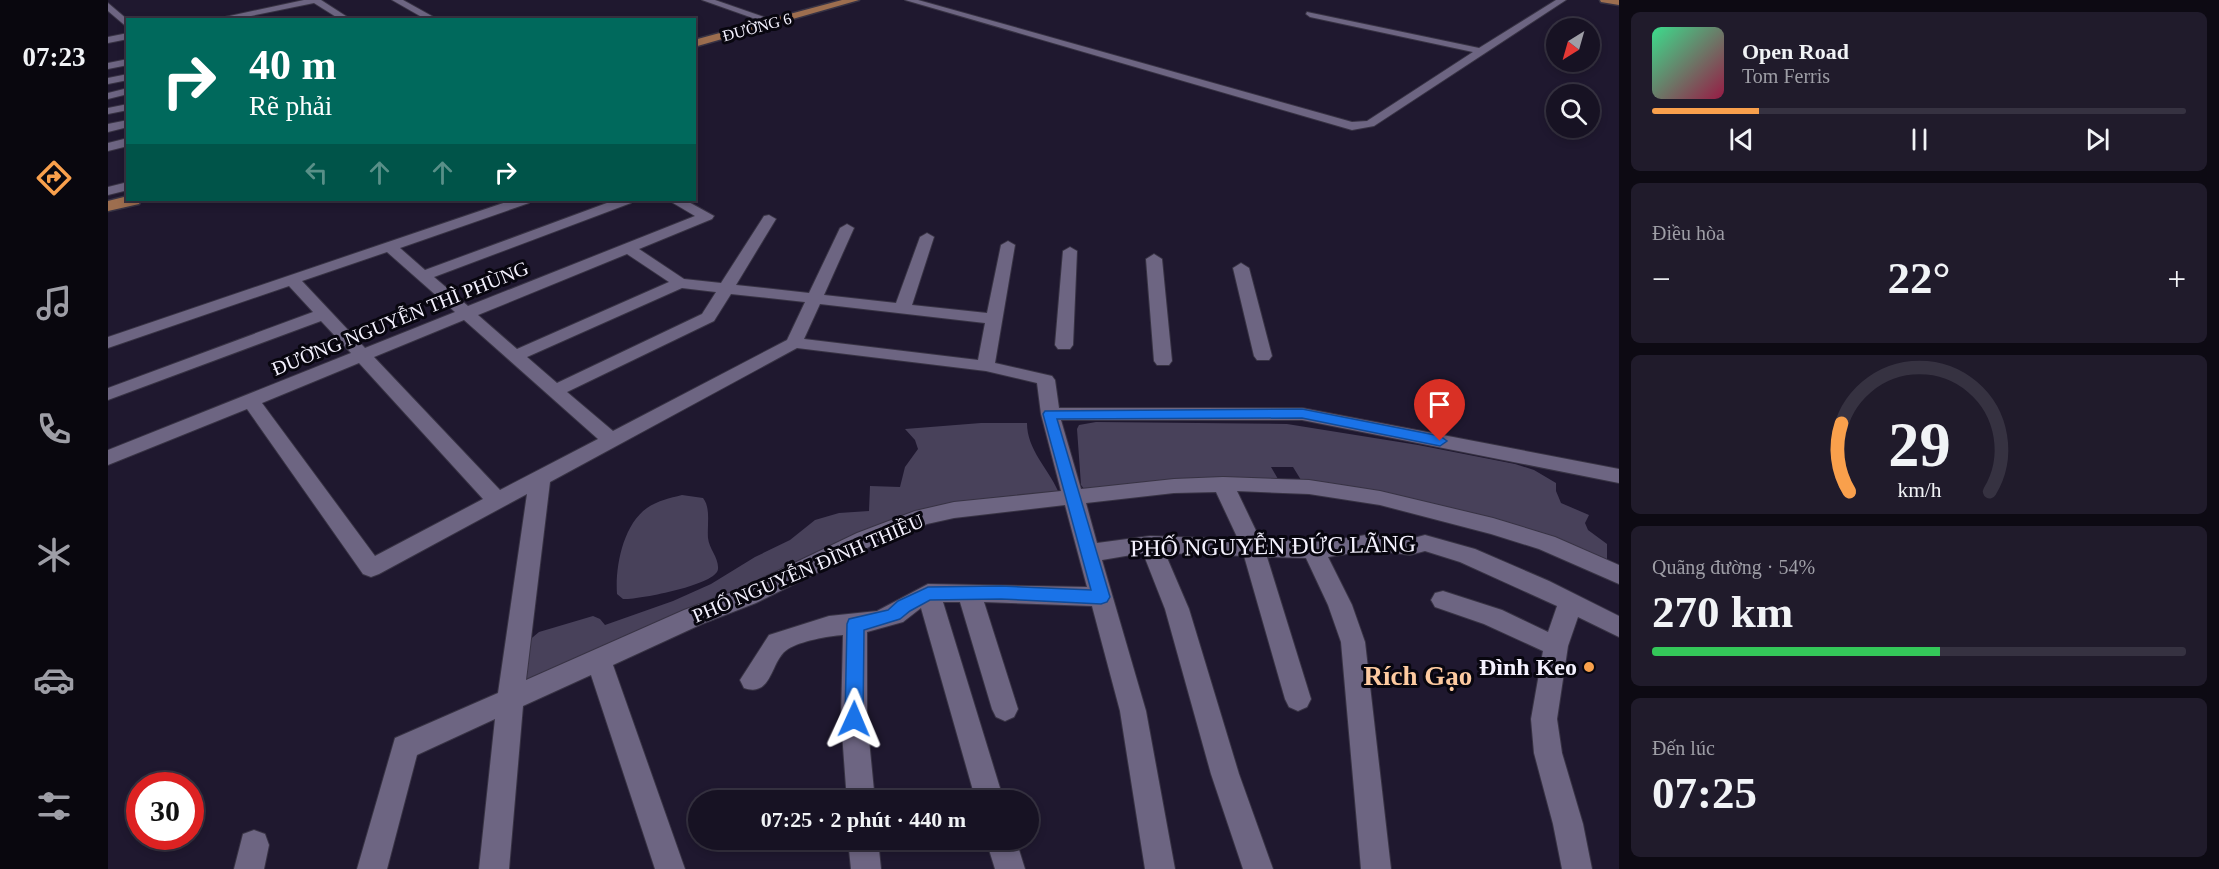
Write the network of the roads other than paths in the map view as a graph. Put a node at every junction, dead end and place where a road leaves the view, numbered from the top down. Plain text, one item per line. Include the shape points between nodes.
1 (316, 0) edge
2 (396, 0) edge
3 (408, 0) edge
4 (706, 0) edge
5 (841, 0) edge
6 (854, 0) edge
7 (909, 0) edge
8 (1562, 0) edge
9 (1605, 0) edge
10 (1619, 2) edge
11 (108, 6) edge
12 (1310, 14) dead end
13 (225, 18) edge
14 (342, 18) edge
15 (431, 18) edge
16 (443, 18) edge
17 (770, 21) junction
18 (126, 23) edge
19 (126, 36) edge
20 (108, 40) edge
21 (696, 41) edge
22 (1481, 51) junction
23 (126, 62) edge
24 (108, 66) edge
25 (126, 77) edge
26 (108, 81) edge
27 (126, 92) edge
28 (108, 96) edge
29 (126, 107) edge
30 (108, 111) edge
31 (126, 124) edge
32 (108, 128) edge
33 (126, 142) edge
34 (108, 147) edge
35 (126, 186) edge
36 (108, 191) edge
37 (126, 196) edge
38 (108, 201) edge
39 (129, 201) edge
40 (521, 201) edge
41 (623, 201) edge
42 (677, 201) edge
43 (108, 206) edge
44 (769, 219) dead end
45 (847, 228) dead end
46 (927, 237) dead end
47 (1008, 245) dead end
48 (389, 246) junction
49 (628, 248) junction
50 (1070, 251) dead end
51 (1154, 259) dead end
52 (1241, 268) dead end
53 (423, 276) junction
54 (292, 280) junction
55 (680, 283) junction
56 (727, 288) junction
57 (813, 298) junction
58 (902, 309) junction
59 (324, 314) junction
60 (466, 314) junction
61 (993, 319) junction
62 (108, 343) edge
63 (794, 343) junction
64 (1064, 345) dead end
65 (362, 355) junction
66 (516, 356) junction
67 (1263, 356) dead end
68 (1162, 361) dead end
69 (986, 366) junction
70 (556, 390) junction
71 (108, 394) edge
72 (251, 401) junction
73 (1050, 414) junction
74 (611, 440) junction
75 (110, 451) edge
76 (1619, 477) edge
77 (540, 478) junction
78 (1223, 484) junction
79 (1072, 496) junction
80 (497, 501) junction
81 (1150, 544) junction
82 (1253, 548) junction
83 (1314, 550) junction
84 (1089, 553) junction
85 (1619, 575) edge
86 (928, 593) junction
87 (969, 593) junction
88 (1101, 597) junction
89 (1443, 600) dead end
90 (1570, 603) junction
91 (855, 624) junction
92 (1619, 627) edge
93 (1557, 646) junction
94 (599, 660) junction
95 (753, 680) dead end
96 (1298, 699) dead end
97 (510, 701) junction
98 (1005, 710) dead end
99 (860, 790) edge
100 (987, 790) edge
101 (864, 850) edge
102 (1004, 850) edge
103 (372, 869) edge
104 (494, 869) edge
105 (670, 869) edge
106 (866, 869) edge
107 (1010, 869) edge
108 (1160, 869) edge
109 (1258, 869) edge
110 (1376, 869) edge
111 (1577, 869) edge

1 - 13 street
1 - 14 street
2 - 15 street
3 - 16 street
4 - 17 street
5 - 17 main road, ĐƯỜNG 6
6 - 17 main road, ĐƯỜNG 6
7 - 22 street via 1352,126 1370,124
8 - 22 street
9 - 10 main road
11 - 18 street
12 - 22 street
17 - 21 main road, ĐƯỜNG 6
19 - 20 street
23 - 24 street
25 - 26 street
27 - 28 street
29 - 30 street
31 - 32 street
33 - 34 street
35 - 36 street
37 - 38 main road
39 - 43 main road
40 - 48 street
41 - 53 street
42 - 49 street, ĐƯỜNG NGUYỄN THÌ PHÙNG via 707,216
44 - 56 street
45 - 57 street
46 - 58 street
47 - 61 street
48 - 53 street
48 - 54 street
49 - 55 street
49 - 60 street, ĐƯỜNG NGUYỄN THÌ PHÙNG
50 - 64 street
51 - 68 street
52 - 67 street
53 - 60 street
54 - 59 street
54 - 62 street
55 - 56 street
55 - 66 street
56 - 57 street
56 - 70 street via 708,317
57 - 58 street
57 - 63 street
58 - 61 street
59 - 65 street
59 - 71 street
60 - 65 street, ĐƯỜNG NGUYỄN THÌ PHÙNG
60 - 66 street
61 - 69 street
63 - 69 street
63 - 74 street
65 - 72 street, ĐƯỜNG NGUYỄN THÌ PHÙNG
65 - 80 street
66 - 70 street
69 - 73 street via 1046,380
70 - 74 street
72 - 75 street, ĐƯỜNG NGUYỄN THÌ PHÙNG
72 - 80 street via 371,568
73 - 76 street via 1302,414
73 - 79 street
74 - 77 street
77 - 80 street
77 - 97 street
78 - 79 street, PHỐ NGUYỄN ĐÌNH THIỀU
78 - 82 street
78 - 85 street, PHỐ NGUYỄN ĐÌNH THIỀU via 1309,487 1414,505 1547,543
79 - 84 street
79 - 94 street, PHỐ NGUYỄN ĐÌNH THIỀU via 954,510 902,524
81 - 82 street, PHỐ NGUYỄN ĐỨC LÃNG
81 - 84 street, PHỐ NGUYỄN ĐỨC LÃNG
81 - 109 street via 1177,609 1225,774
82 - 83 street, PHỐ NGUYỄN ĐỨC LÃNG
82 - 96 street
83 - 90 street, PHỐ NGUYỄN ĐỨC LÃNG via 1372,542 1410,547 1425,543 1467,555
83 - 110 street via 1353,642
84 - 88 street
86 - 87 street
86 - 91 street via 894,615
86 - 100 street
87 - 88 street
87 - 98 street
88 - 108 street via 1134,711
89 - 93 street
90 - 92 street, PHỐ NGUYỄN ĐỨC LÃNG
90 - 93 street
91 - 95 street via 829,626 778,642
91 - 99 street via 854,719
93 - 111 street via 1544,719 1548,753
94 - 97 street, PHỐ NGUYỄN ĐÌNH THIỀU
94 - 105 street
97 - 103 street, PHỐ NGUYỄN ĐÌNH THIỀU via 405,747
97 - 104 street
101 - 106 street
102 - 107 street

